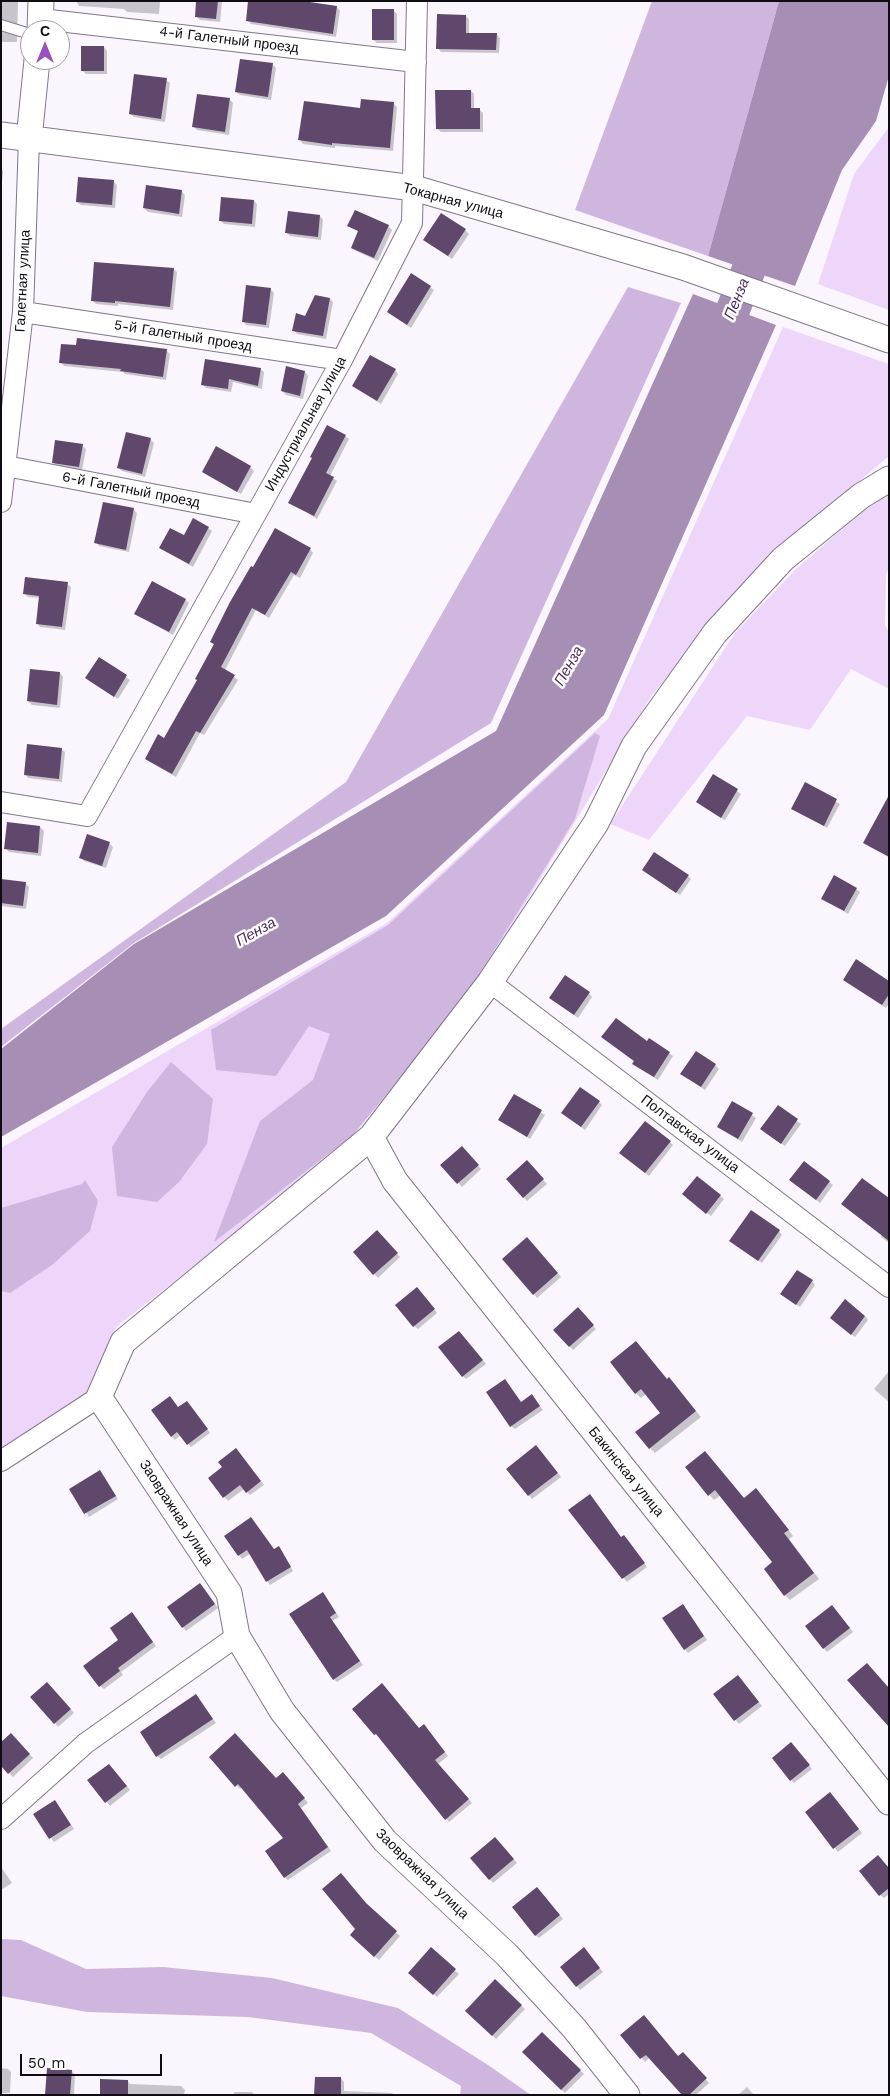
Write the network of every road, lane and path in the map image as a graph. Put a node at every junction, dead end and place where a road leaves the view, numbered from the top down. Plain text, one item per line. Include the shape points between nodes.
1 (417, 1) edge
2 (20, 23) edge
3 (70, 24) edge
4 (1, 25) edge
5 (416, 62) junction
6 (36, 70) edge
7 (1, 135) edge
8 (29, 139) junction
9 (414, 188) junction
10 (23, 312) junction
11 (889, 340) edge
12 (342, 360) junction
13 (6, 466) junction
14 (889, 479) edge
15 (1, 502) edge
16 (256, 514) junction
17 (1, 802) edge
18 (490, 982) junction
19 (371, 1137) junction
20 (889, 1287) edge
21 (99, 1397) junction
22 (1, 1461) edge
23 (237, 1636) junction
24 (889, 1802) edge
25 (1, 1819) edge
26 (627, 2095) edge

1 - 5 street, Индустриальная улица
2 - 4 lane
3 - 5 street, 4-й Галетный проезд
5 - 9 street, Индустриальная улица
6 - 8 street, Галетная улица
7 - 8 street, Токарная улица
8 - 9 street, Токарная улица
8 - 10 street, Галетная улица
9 - 11 street, Токарная улица via 683,267
9 - 12 street, Индустриальная улица via 412,223
10 - 12 street, 5-й Галетный проезд
10 - 13 street, Галетная улица
12 - 16 street, Индустриальная улица
13 - 15 street, Галетная улица
13 - 16 street, 6-й Галетный проезд
14 - 18 street via 861,496 784,559 715,633 634,746 596,823
16 - 17 street, Индустриальная улица via 86,816
18 - 19 street
18 - 20 street, Полтавская улица
19 - 21 street via 123,1342
19 - 24 street, Бакинская улица via 395,1181
21 - 22 street
21 - 23 street, Заовражная улица via 229,1593
23 - 25 street via 86,1743
23 - 26 street, Заовражная улица via 282,1711 385,1841 507,1955 574,2028

